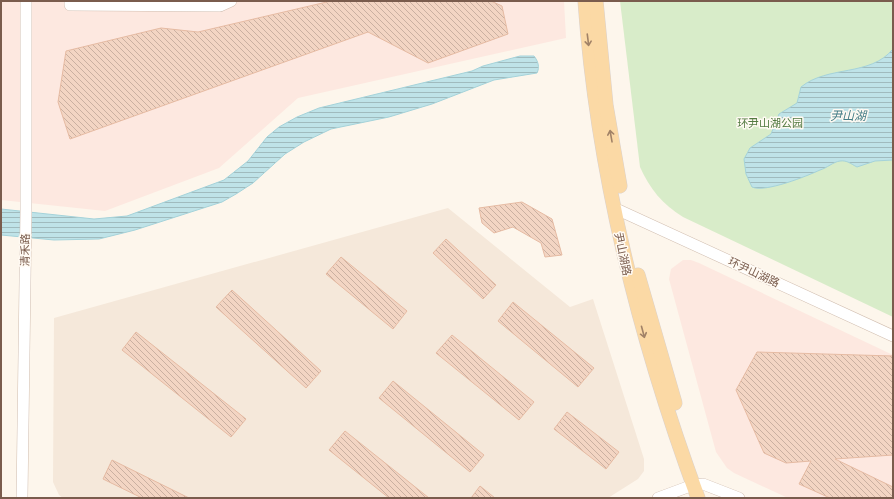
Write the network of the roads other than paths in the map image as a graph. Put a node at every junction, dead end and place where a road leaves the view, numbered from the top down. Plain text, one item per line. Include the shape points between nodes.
1 (26, 1) edge
2 (70, 1) edge
3 (230, 1) edge
4 (585, 1) edge
5 (596, 1) edge
6 (619, 211) junction
7 (893, 336) edge
8 (698, 489) edge
9 (22, 498) edge
10 (658, 498) edge
11 (707, 498) edge
12 (739, 498) edge

1 - 9 street, 清禾路
2 - 3 street via 70,5 220,6
4 -> 6 main road, 尹山湖路 via 596,109
6 -> 5 main road, 尹山湖路
6 - 7 street, 环尹山湖路
6 - 8 main road, 尹山湖路 via 689,447
8 - 10 street
8 - 11 main road, 尹山湖路
8 - 12 street

